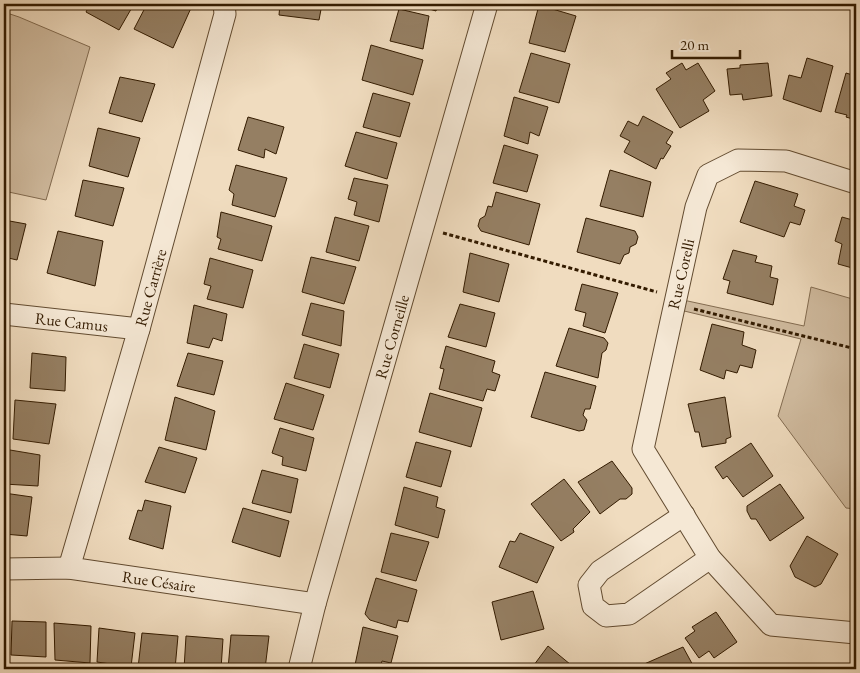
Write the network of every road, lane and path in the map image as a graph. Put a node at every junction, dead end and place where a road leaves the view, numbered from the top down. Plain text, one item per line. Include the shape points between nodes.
1 (224, 4) edge
2 (487, 4) edge
3 (4, 34) edge
4 (4, 46) edge
5 (856, 183) edge
6 (424, 227) junction
7 (675, 297) junction
8 (4, 314) edge
9 (139, 329) junction
10 (856, 350) edge
11 (684, 515) junction
12 (710, 558) junction
13 (69, 568) junction
14 (4, 569) edge
15 (315, 604) junction
16 (856, 633) edge
17 (299, 669) edge

1 - 9 street, Rue Carrière via 225,14
2 - 6 street, Rue Corneille
3 - 4 path via 7,35
5 - 7 street, Rue Corelli via 786,161 738,160 708,175 696,207
6 - 7 path
6 - 15 street, Rue Corneille
7 - 10 path via 679,305
7 - 11 street, Rue Corelli via 643,449
8 - 9 street, Rue Camus
9 - 13 street, Rue Carrière
11 - 12 street, Rue Corelli
11 - 12 street via 600,571 589,585 593,606 606,616 629,614
12 - 16 street, Rue Corelli via 771,625
13 - 14 street, Rue Césaire
13 - 15 street, Rue Césaire
15 - 17 street, Rue Corneille

